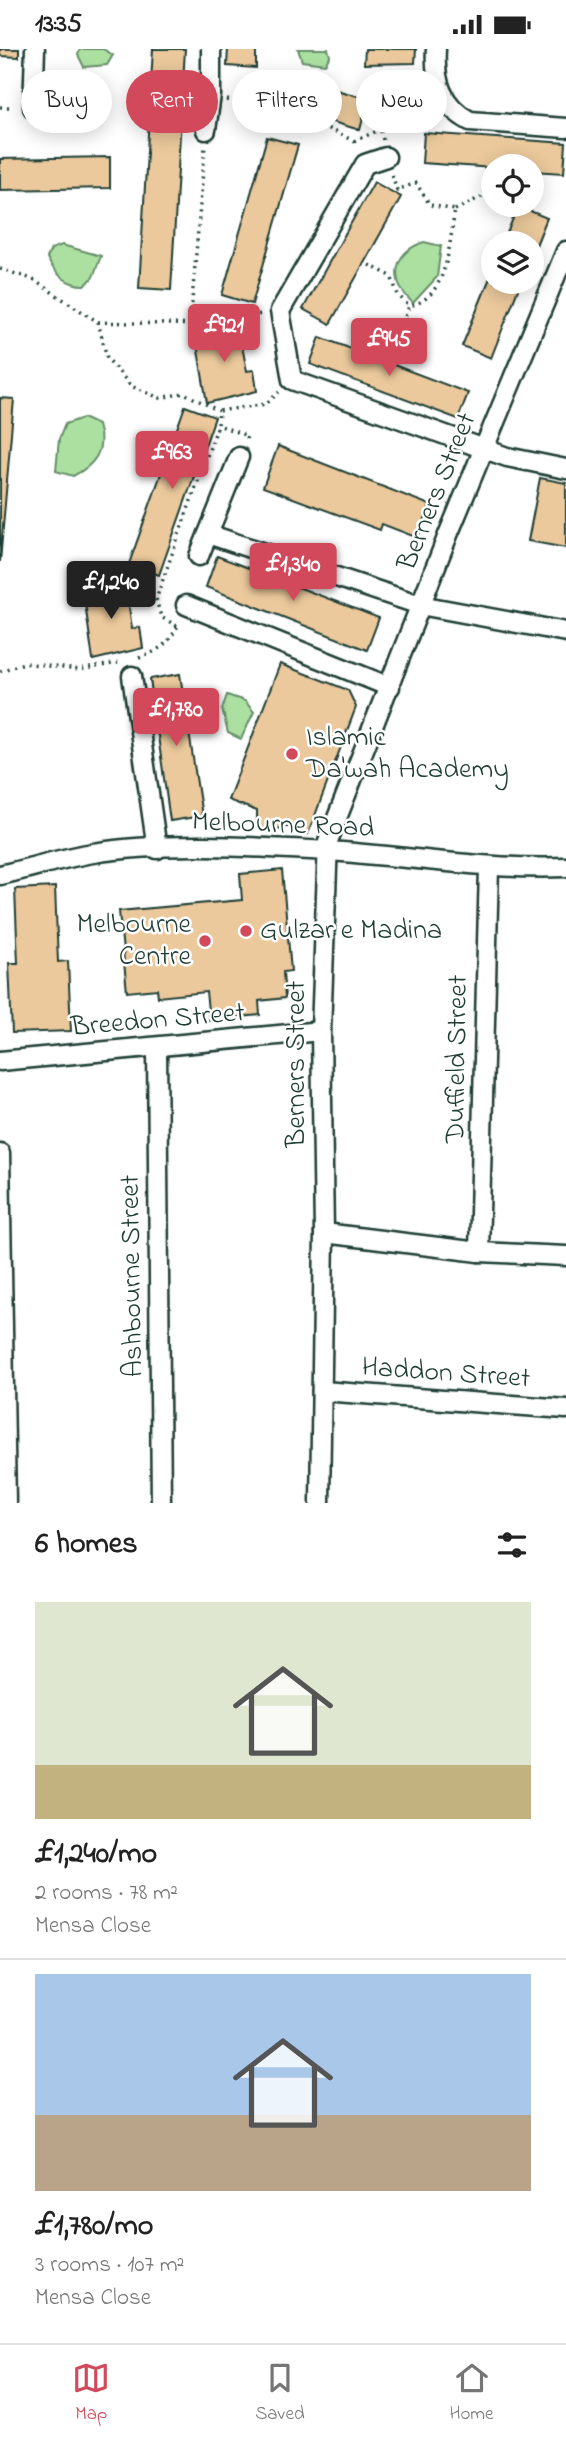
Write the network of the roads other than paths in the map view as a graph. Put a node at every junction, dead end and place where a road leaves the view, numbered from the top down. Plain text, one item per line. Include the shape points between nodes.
1 (35, 49) edge
2 (211, 49) edge
3 (436, 49) edge
4 (34, 70) edge
5 (211, 70) edge
6 (566, 128) edge
7 (386, 157) road end
8 (566, 251) edge
9 (558, 294) edge
10 (484, 449) junction
11 (239, 457) road end
12 (566, 469) edge
13 (208, 534) junction
14 (199, 556) dead end
15 (186, 605) dead end
16 (420, 605) junction
17 (566, 632) edge
18 (131, 669) road end
19 (390, 687) junction
20 (157, 849) junction
21 (327, 851) junction
22 (489, 867) junction
23 (566, 867) edge
24 (0, 876) edge
25 (321, 1031) junction
26 (157, 1048) junction
27 (0, 1061) edge
28 (0, 1153) edge
29 (324, 1233) junction
30 (479, 1252) junction
31 (566, 1256) edge
32 (322, 1391) junction
33 (566, 1409) edge
34 (6, 1503) edge
35 (161, 1503) edge
36 (320, 1503) edge

1 - 4 street
2 - 5 street
3 - 6 street via 438,83 456,114 470,121
7 - 10 street via 365,164 281,311 292,380
8 - 9 street, Berners Street
9 - 10 street, Berners Street
10 - 12 street
10 - 16 street, Berners Street
11 - 13 street
13 - 14 street
13 - 16 street
15 - 19 street
16 - 17 street
16 - 19 street, Berners Street
18 - 20 street
19 - 21 street, Berners Street
20 - 21 street, Melbourne Road
20 - 24 street, Melbourne Road via 94,853
21 - 22 street, Melbourne Road
21 - 25 street, Berners Street
22 - 23 street, Melbourne Road
22 - 30 street, Duffield Street
25 - 26 street, Breedon Street
25 - 29 street, Berners Street
26 - 27 street, Breedon Street
26 - 35 street, Ashbourne Street
28 - 34 street
29 - 30 street
29 - 32 street, Berners Street
30 - 31 street
32 - 33 street, Haddon Street
32 - 36 street, Berners Street

